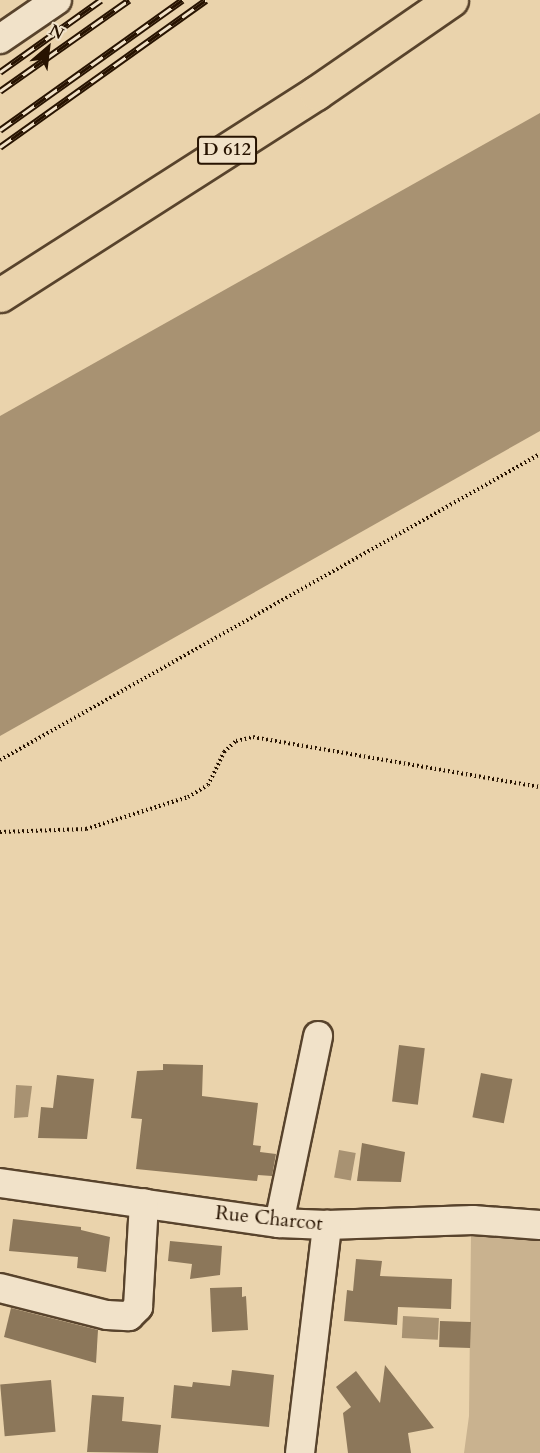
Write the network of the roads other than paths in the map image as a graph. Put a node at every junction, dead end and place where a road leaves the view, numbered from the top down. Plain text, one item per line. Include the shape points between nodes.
1 (57, 0) edge
2 (451, 0) edge
3 (0, 39) edge
4 (0, 295) edge
5 (318, 1036) dead end
6 (0, 1183) edge
7 (144, 1203) junction
8 (279, 1223) junction
9 (327, 1225) junction
10 (540, 1225) edge
11 (0, 1288) edge
12 (300, 1453) edge

1 - 3 street
2 - 4 main road, D 612 via 316,93
5 - 8 street
6 - 7 street, Rue Charcot
7 - 8 street, Rue Charcot
7 - 11 street via 138,1307 129,1316 107,1315
8 - 9 street, Rue Charcot
9 - 10 street, Rue Charcot via 473,1220
9 - 12 street

